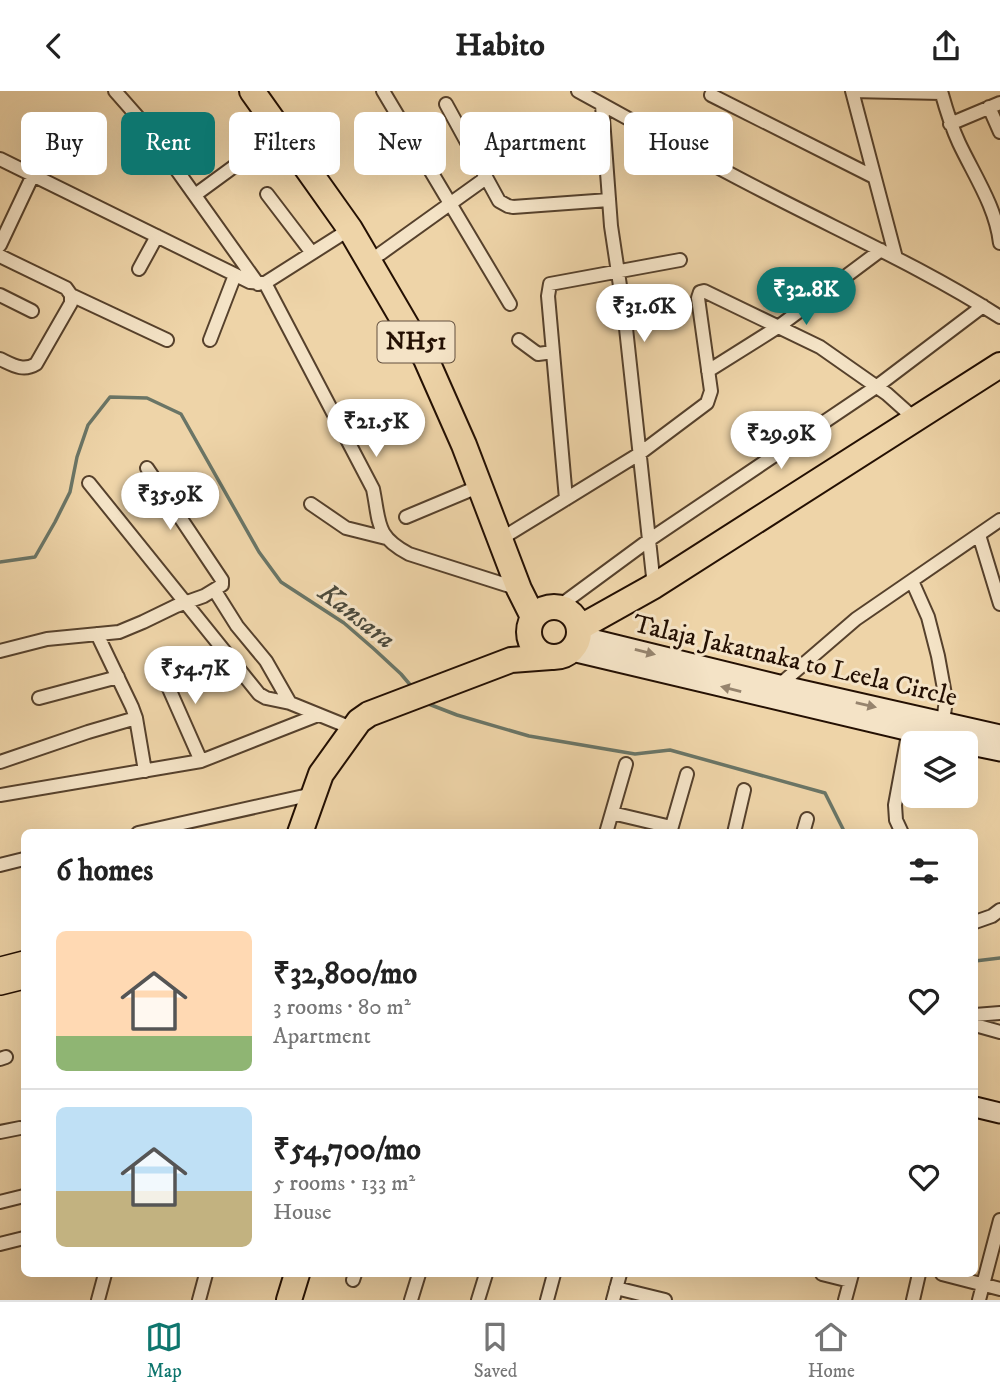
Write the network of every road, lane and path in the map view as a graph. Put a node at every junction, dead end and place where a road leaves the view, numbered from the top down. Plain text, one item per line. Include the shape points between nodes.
1 (115, 91) edge
2 (252, 91) edge
3 (268, 91) edge
4 (383, 91) edge
5 (578, 91) edge
6 (852, 91) edge
7 (880, 91) edge
8 (941, 92) edge
9 (711, 95) dead end
10 (446, 104) dead end
11 (602, 105) junction
12 (995, 105) edge
13 (267, 112) edge
14 (950, 124) junction
15 (1000, 132) edge
16 (0, 159) edge
17 (21, 169) edge
18 (229, 170) edge
19 (33, 175) joint
20 (312, 175) edge
21 (486, 177) junction
22 (874, 177) junction
23 (267, 194) dead end
24 (195, 195) junction
25 (609, 200) junction
26 (450, 204) junction
27 (998, 220) edge
28 (350, 229) junction
29 (157, 236) junction
30 (1000, 243) edge
31 (0, 245) edge
32 (881, 250) junction
33 (312, 253) junction
34 (380, 254) junction
35 (0, 256) edge
36 (895, 257) junction
37 (680, 260) dead end
38 (139, 269) dead end
39 (618, 273) junction
40 (235, 275) junction
41 (262, 283) junction
42 (0, 295) edge
43 (71, 295) junction
44 (510, 304) dead end
45 (984, 306) junction
46 (32, 311) dead end
47 (1000, 317) edge
48 (778, 327) junction
49 (167, 339) dead end
50 (210, 340) dead end
51 (519, 340) dead end
52 (553, 352) junction
53 (0, 359) edge
54 (1000, 365) edge
55 (708, 371) junction
56 (876, 387) junction
57 (915, 419) junction
58 (639, 454) junction
59 (147, 468) dead end
60 (89, 483) dead end
61 (480, 486) junction
62 (566, 499) junction
63 (311, 504) dead end
64 (406, 517) dead end
65 (1000, 520) edge
66 (509, 534) junction
67 (979, 535) junction
68 (386, 538) junction
69 (649, 540) junction
70 (912, 580) junction
71 (654, 586) junction
72 (519, 590) junction
73 (215, 591) junction
74 (186, 602) junction
75 (1000, 604) edge
76 (540, 617) junction
77 (97, 634) junction
78 (570, 643) junction
79 (0, 651) edge
80 (509, 661) junction
81 (159, 666) dead end
82 (118, 677) junction
83 (772, 691) junction
84 (39, 698) dead end
85 (290, 703) junction
86 (318, 715) junction
87 (136, 718) junction
88 (361, 722) junction
89 (943, 722) junction
90 (910, 723) junction
91 (931, 731) edge
92 (1000, 735) edge
93 (978, 747) edge
94 (1000, 751) edge
95 (336, 755) junction
96 (201, 761) junction
97 (0, 762) edge
98 (626, 764) dead end
99 (145, 771) junction
100 (687, 774) dead end
101 (744, 790) dead end
102 (313, 794) junction
103 (0, 795) edge
104 (612, 813) junction
105 (807, 819) dead end
106 (156, 829) edge
107 (301, 829) edge
108 (314, 829) edge
109 (607, 829) edge
110 (668, 829) edge
111 (671, 829) edge
112 (735, 829) edge
113 (804, 829) edge
114 (900, 829) edge
115 (21, 860) edge
116 (0, 866) edge
117 (1000, 911) edge
118 (978, 921) edge
119 (21, 963) edge
120 (0, 968) edge
121 (21, 979) edge
122 (0, 984) edge
123 (1000, 1013) edge
124 (978, 1015) edge
125 (978, 1026) edge
126 (1000, 1032) edge
127 (978, 1108) edge
128 (1000, 1113) edge
129 (20, 1128) dead end
130 (0, 1132) edge
131 (21, 1197) edge
132 (0, 1202) edge
133 (1000, 1220) edge
134 (21, 1239) edge
135 (0, 1244) edge
136 (103, 1277) edge
137 (205, 1277) edge
138 (296, 1277) edge
139 (306, 1277) edge
140 (418, 1277) edge
141 (485, 1277) edge
142 (554, 1277) edge
143 (619, 1277) edge
144 (851, 1277) edge
145 (918, 1277) edge
146 (953, 1277) edge
147 (983, 1285) junction
148 (1000, 1289) edge
149 (614, 1294) edge
150 (98, 1300) edge
151 (199, 1300) edge
152 (289, 1300) edge
153 (300, 1300) edge
154 (411, 1300) edge
155 (478, 1300) edge
156 (547, 1300) edge
157 (665, 1300) edge
158 (845, 1300) edge
159 (913, 1300) edge
160 (979, 1300) edge

1 - 24 street
2 - 13 highway, NH51
3 - 34 highway, NH51
4 - 26 street
5 - 11 street
6 - 7 street
6 - 22 street
7 - 8 street
8 - 14 street
9 - 22 street
10 - 21 street
11 - 25 street
11 - 32 street
12 - 14 street
12 - 15 street
14 - 27 street
16 - 17 street
18 - 24 street
19 - 29 street
19 - 31 street
20 - 28 highway, NH51
21 - 25 street via 499,201 508,206
21 - 26 street
22 - 36 street
23 - 33 street
24 - 41 street
25 - 39 street
26 - 34 street
26 - 44 street
27 - 30 street
28 - 33 street
28 - 61 highway, NH51 via 426,359
29 - 38 street
29 - 40 street
32 - 36 street
32 - 48 street
33 - 41 street
34 - 66 highway, NH51 via 451,389
35 - 43 street via 66,288
36 - 45 street
37 - 39 street
39 - 52 street via 551,284
39 - 58 street
40 - 41 street
40 - 50 street
41 - 68 street via 373,489
42 - 46 street
43 - 49 street
43 - 53 street via 71,303 36,364 21,368
45 - 47 street
45 - 56 street
48 - 55 street
48 - 55 street via 699,292
48 - 56 street via 820,347
51 - 52 street via 538,354
52 - 62 street
54 - 57 highway
55 - 58 street via 708,403
56 - 57 street
56 - 69 street
57 - 71 highway
58 - 62 street
58 - 69 street
59 - 73 street via 222,580
60 - 74 street
61 - 64 street
61 - 72 highway, NH51
62 - 66 street
63 - 68 street via 346,528
65 - 67 street
66 - 76 highway, NH51
67 - 70 street
67 - 75 street
68 - 72 street via 409,554
69 - 71 street
69 - 76 street
70 - 83 street via 856,619
70 - 89 street via 928,617 937,656 946,701
71 - 78 highway
72 - 76 highway, NH51
73 - 74 street
73 - 85 street via 263,656
74 - 77 street via 119,632
74 - 85 street via 259,694
76 - 78 highway, NH51 via 569,611 576,619
76 - 78 highway, NH51 via 532,645 540,653
76 - 80 highway
77 - 79 street via 47,639
77 - 82 street
78 - 80 highway
78 - 83 main road, Talaja Jakatnaka to Leela Circle
80 - 88 highway
81 - 96 street
82 - 84 street
82 - 87 street
83 - 90 main road, Talaja Jakatnaka to Leela Circle
85 - 86 street
86 - 88 street
86 - 96 street
87 - 97 street
87 - 99 street
88 - 95 highway
89 - 90 main road, Talaja Jakatnaka to Leela Circle
89 - 92 main road, Talaja Jakatnaka to Leela Circle
90 - 91 main road, Talaja Jakatnaka to Leela Circle
90 - 114 street via 895,805
93 - 94 main road, Talaja Jakatnaka to Leela Circle
95 - 102 highway
95 - 108 highway
96 - 99 street
98 - 104 street
99 - 103 street
100 - 111 street
101 - 112 street
102 - 106 street
102 - 107 highway
104 - 109 street
104 - 110 street
105 - 113 street
115 - 116 street
117 - 118 street
119 - 120 main road
121 - 122 main road
123 - 124 street
125 - 126 street
127 - 128 main road
129 - 130 street
131 - 132 street
133 - 147 street
134 - 135 street
136 - 150 street
137 - 151 street
138 - 152 highway
139 - 153 highway
140 - 154 street
141 - 155 street
142 - 156 street
143 - 149 street
144 - 158 street
145 - 159 street
146 - 147 street
147 - 148 street
147 - 160 street
149 - 157 street

